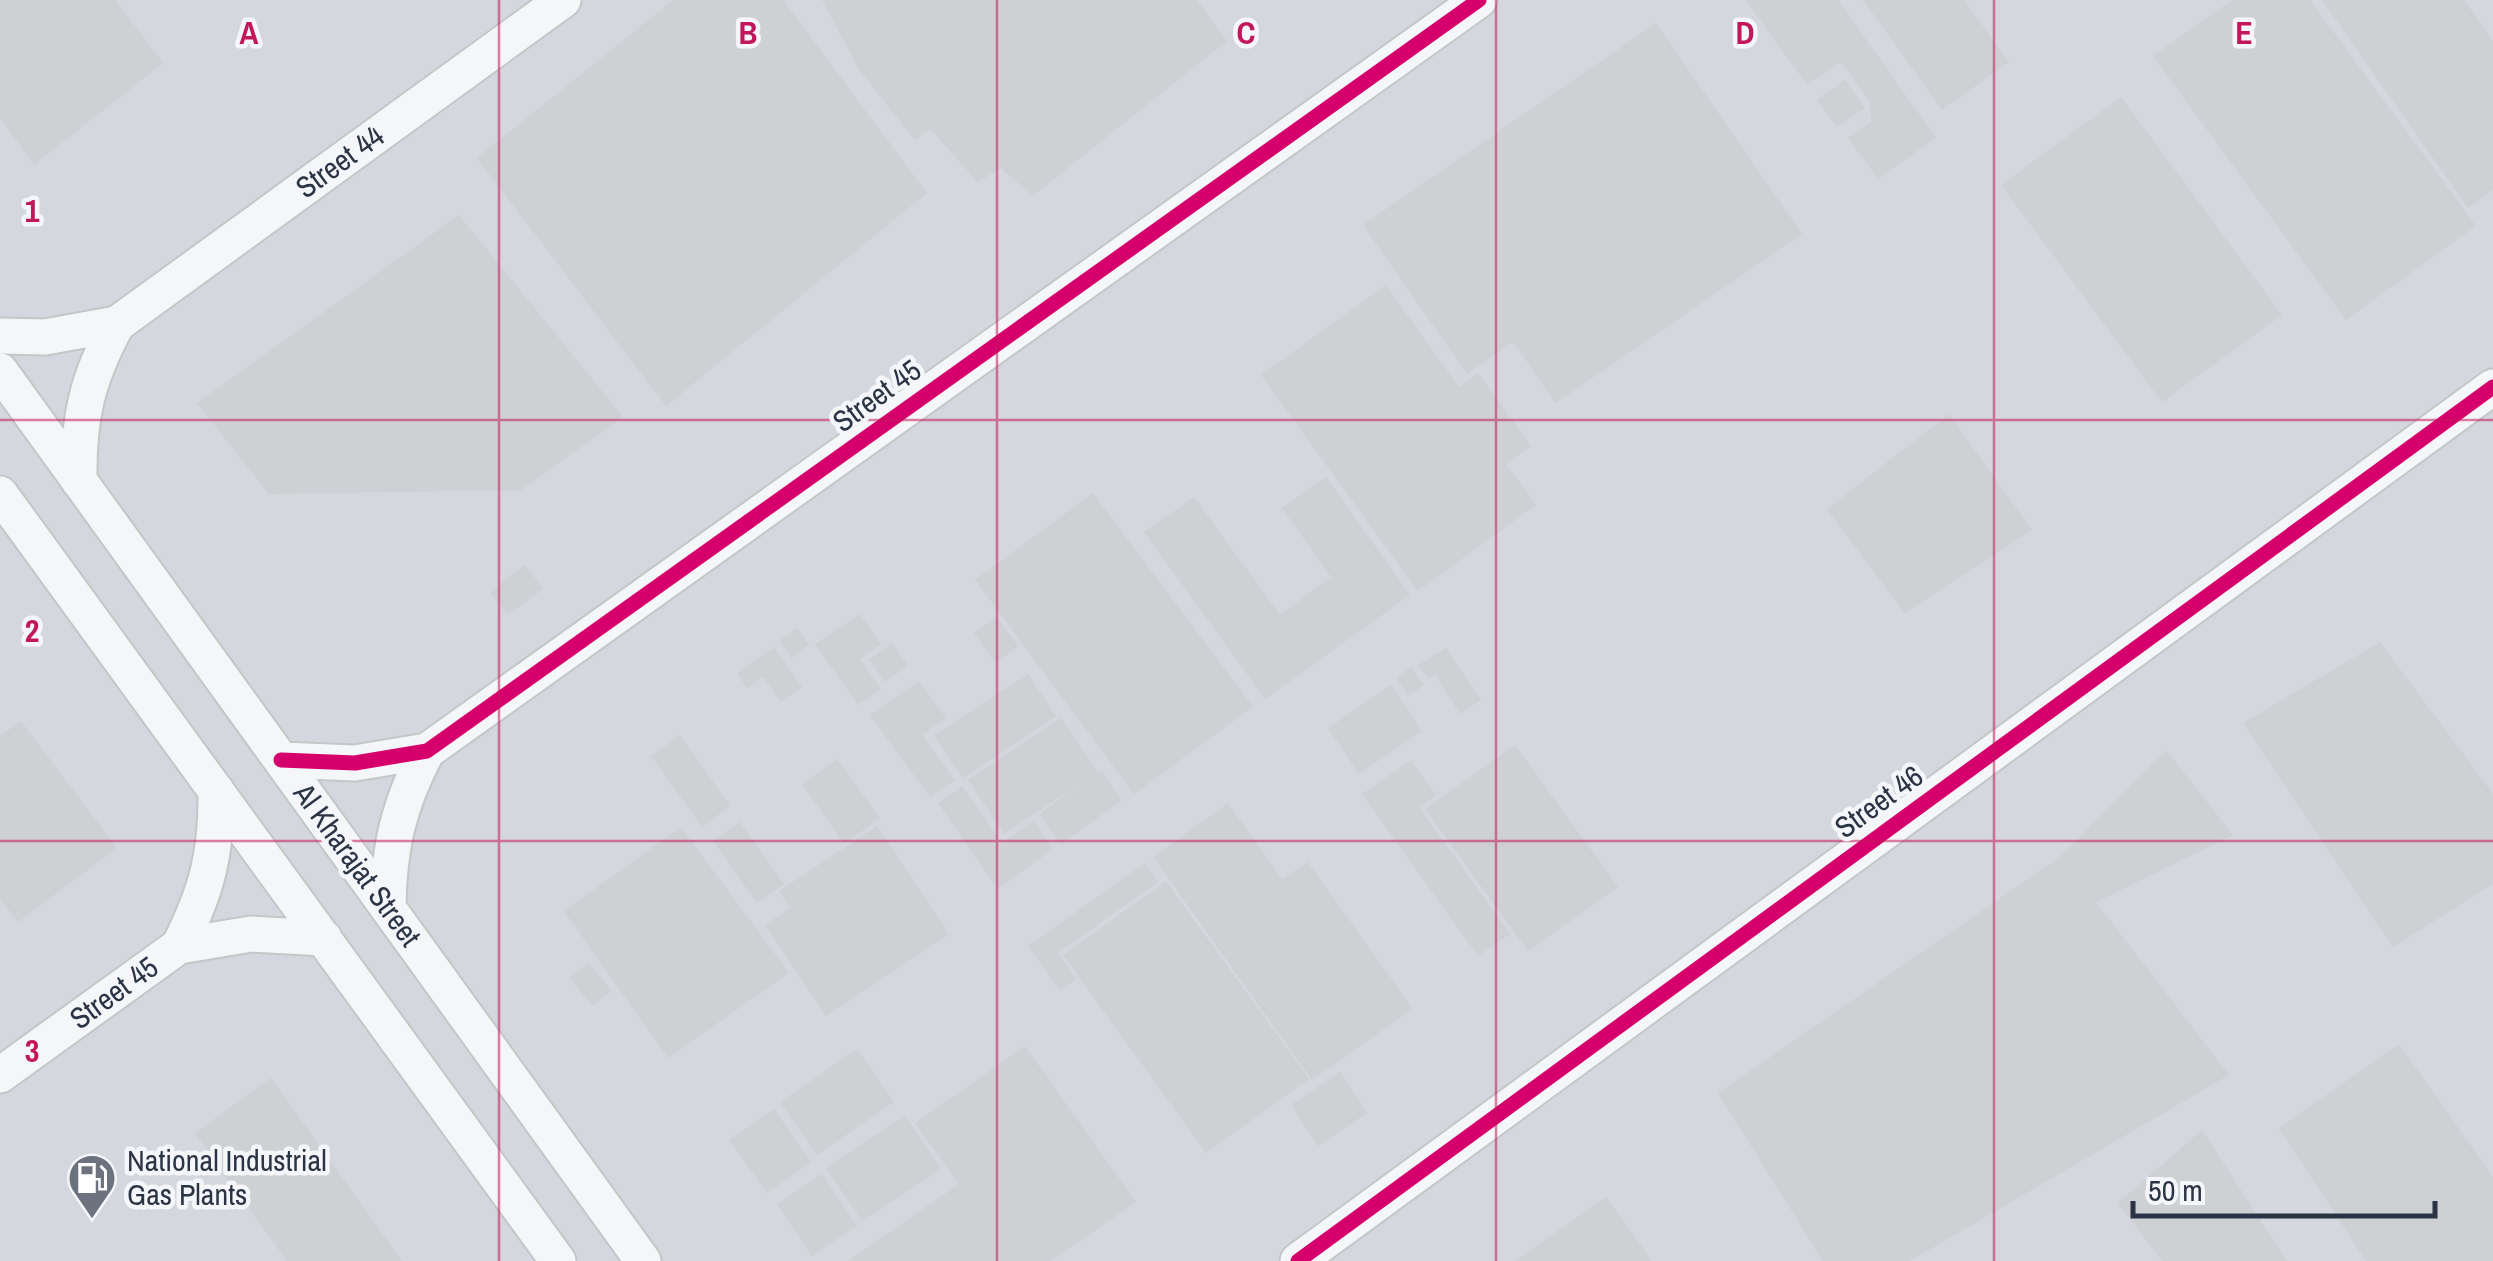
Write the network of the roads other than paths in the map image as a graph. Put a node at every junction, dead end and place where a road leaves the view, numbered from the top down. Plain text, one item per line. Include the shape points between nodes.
1 (563, 0) edge
2 (1479, 0) edge
3 (117, 324) junction
4 (0, 336) edge
5 (0, 371) edge
6 (2493, 387) edge
7 (79, 481) junction
8 (3, 503) edge
9 (428, 751) junction
10 (281, 760) junction
11 (216, 790) junction
12 (388, 908) junction
13 (324, 938) junction
14 (178, 946) junction
15 (0, 1074) edge
16 (558, 1261) edge
17 (643, 1261) edge
18 (1298, 1261) edge

1 - 3 street, Street 44
2 - 9 street, Street 45
3 - 4 street, Street 44 via 44,337
3 - 7 street, Street 44 via 84,399
5 - 7 street, Al Kharajat Street
6 - 18 street, Street 46
7 - 10 street, Al Kharajat Street
8 - 11 street
9 - 10 street, Street 45 via 355,763
9 - 12 street, Street 45 via 395,827
10 - 12 street, Al Kharajat Street
11 - 13 street
11 - 14 street, Street 45 via 211,872
12 - 17 street, Al Kharajat Street
13 - 14 street, Street 45 via 251,934
13 - 16 street
14 - 15 street, Street 45

